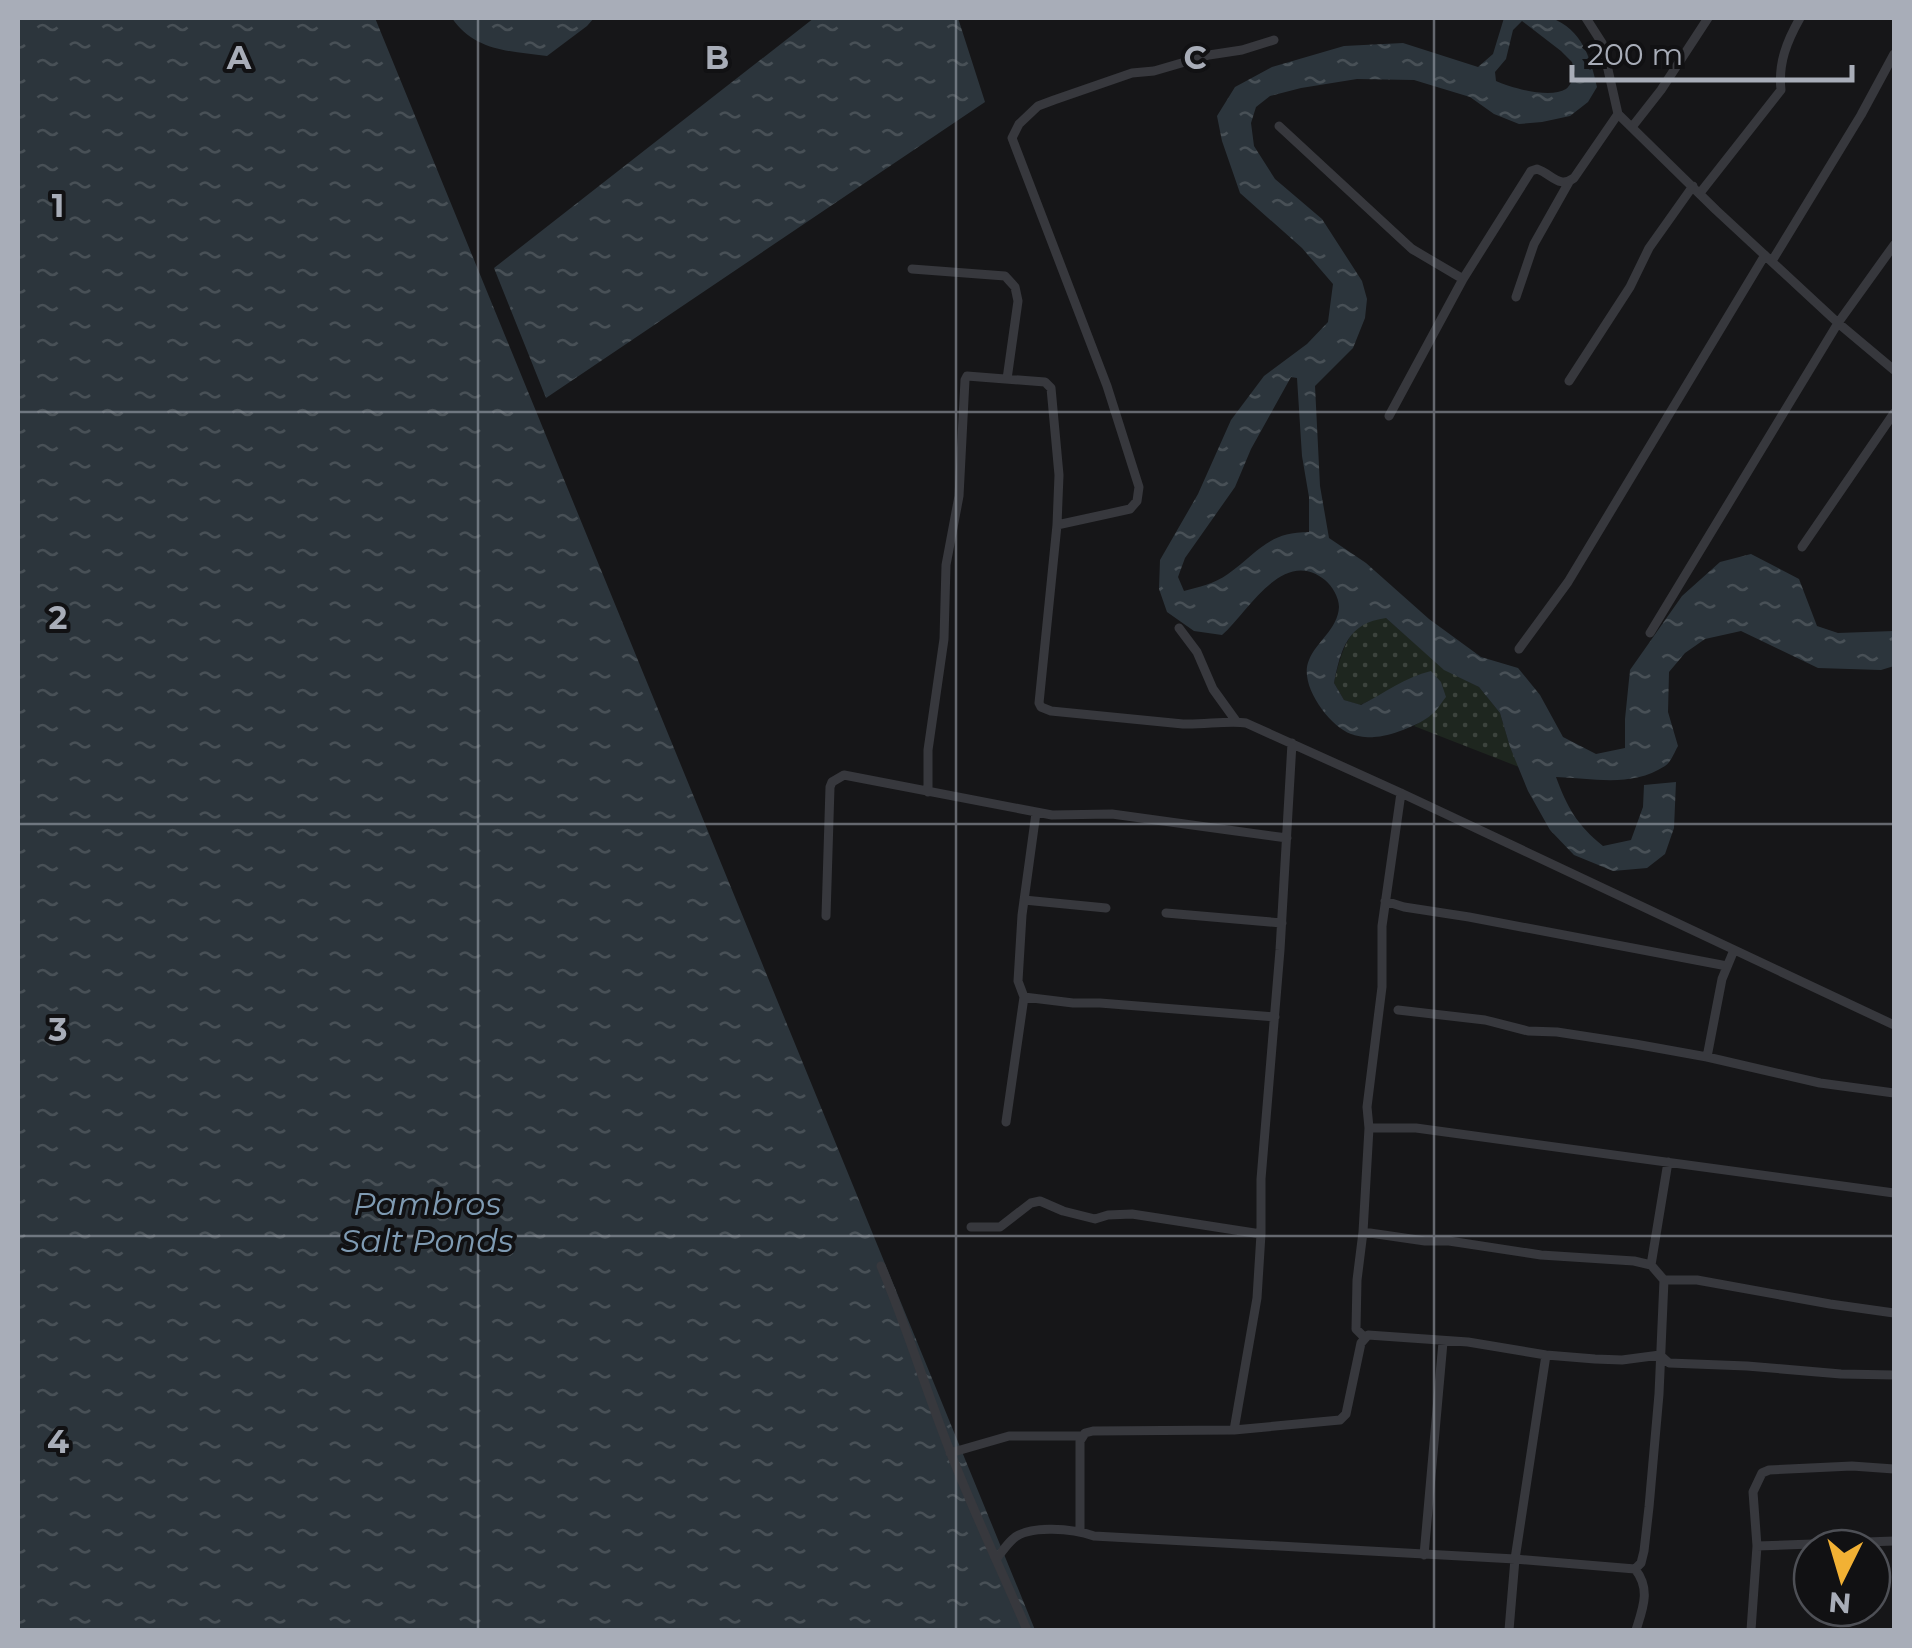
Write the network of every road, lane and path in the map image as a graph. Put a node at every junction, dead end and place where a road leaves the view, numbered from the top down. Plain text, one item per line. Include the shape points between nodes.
1 (1586, 18) edge
2 (1708, 18) edge
3 (1800, 18) edge
4 (1274, 40) dead end
5 (1894, 54) edge
6 (1618, 114) junction
7 (1280, 126) dead end
8 (1632, 127) junction
9 (1568, 182) junction
10 (1696, 190) junction
11 (1894, 245) edge
12 (1768, 258) junction
13 (912, 268) dead end
14 (1463, 279) junction
15 (1516, 297) dead end
16 (1838, 322) junction
17 (1894, 370) edge
18 (1007, 379) junction
19 (1568, 381) dead end
20 (1894, 413) edge
21 (1389, 416) dead end
22 (1057, 525) junction
23 (1802, 547) dead end
24 (1180, 628) dead end
25 (1650, 632) dead end
26 (1519, 648) dead end
27 (1236, 721) junction
28 (1292, 743) junction
29 (928, 792) junction
30 (1402, 793) junction
31 (1036, 812) junction
32 (1287, 838) junction
33 (1024, 900) junction
34 (1385, 902) junction
35 (1106, 908) dead end
36 (1166, 914) dead end
37 (826, 916) dead end
38 (1282, 923) junction
39 (1734, 950) junction
40 (1727, 966) junction
41 (1024, 997) junction
42 (1398, 1010) dead end
43 (1275, 1018) junction
44 (1894, 1025) edge
45 (1706, 1057) junction
46 (1894, 1093) edge
47 (1006, 1122) dead end
48 (1368, 1128) junction
49 (1668, 1162) junction
50 (1894, 1193) edge
51 (970, 1227) dead end
52 (1363, 1232) junction
53 (1261, 1234) junction
54 (1652, 1265) junction
55 (881, 1266) dead end
56 (1664, 1280) junction
57 (1894, 1313) edge
58 (1365, 1338) junction
59 (1443, 1342) junction
60 (1546, 1355) junction
61 (1660, 1355) junction
62 (1894, 1375) edge
63 (1234, 1430) junction
64 (1082, 1436) junction
65 (950, 1453) junction
66 (1894, 1469) edge
67 (1080, 1532) junction
68 (1894, 1541) edge
69 (1757, 1546) junction
70 (1424, 1555) junction
71 (997, 1558) junction
72 (1515, 1559) junction
73 (1635, 1569) junction
74 (1028, 1630) edge
75 (1508, 1630) edge
76 (1636, 1630) edge
77 (1751, 1630) edge

1 - 6 street via 1602,43
2 - 8 street
3 - 10 street via 1786,42 1781,90
4 - 22 street via 1054,100 1038,106 1012,138 1107,386 1138,488 1130,510
5 - 12 street
6 - 8 street
6 - 9 street
7 - 14 street via 1412,248
8 - 10 street
9 - 14 street via 1531,172
9 - 15 street via 1534,244
10 - 12 street
10 - 19 street via 1648,248
11 - 16 street
12 - 16 street
12 - 26 street via 1568,582
13 - 18 street via 1005,276 1018,301
14 - 21 street
16 - 17 street
16 - 25 street
18 - 22 street via 1051,388
18 - 29 street via 965,380
20 - 23 street
22 - 27 street via 1041,707 1183,724
24 - 27 street
27 - 28 street
28 - 30 street
28 - 32 street
29 - 31 street
29 - 37 street via 844,776 832,782
30 - 34 street
30 - 39 street
31 - 32 street via 1112,814
31 - 33 street
32 - 38 street
33 - 35 street
33 - 41 street via 1018,982
34 - 40 street
34 - 48 street
36 - 38 street
38 - 43 street
39 - 40 street
39 - 44 street
40 - 45 street
41 - 43 street
41 - 47 street
42 - 45 street
43 - 53 street
45 - 46 street via 1820,1084
48 - 49 street via 1416,1128
48 - 52 street
49 - 50 street
49 - 54 street
51 - 53 street via 1000,1227 1040,1201 1096,1219 1132,1214
52 - 54 street
52 - 58 street via 1356,1328
53 - 63 street
54 - 56 street
55 - 65 street
56 - 57 street
56 - 61 street
58 - 59 street
58 - 63 street via 1340,1420
59 - 60 street
59 - 70 street
60 - 61 street
60 - 72 street
61 - 62 street via 1668,1363
61 - 73 street via 1644,1551
63 - 64 street
64 - 65 street via 1009,1436
64 - 67 street
65 - 71 street
66 - 69 street via 1769,1470 1753,1492
67 - 70 street
67 - 71 street via 1032,1530 1015,1536
68 - 69 street
69 - 77 street
70 - 72 street
71 - 74 street
72 - 73 street
72 - 75 street
73 - 76 street via 1644,1579 1646,1601

